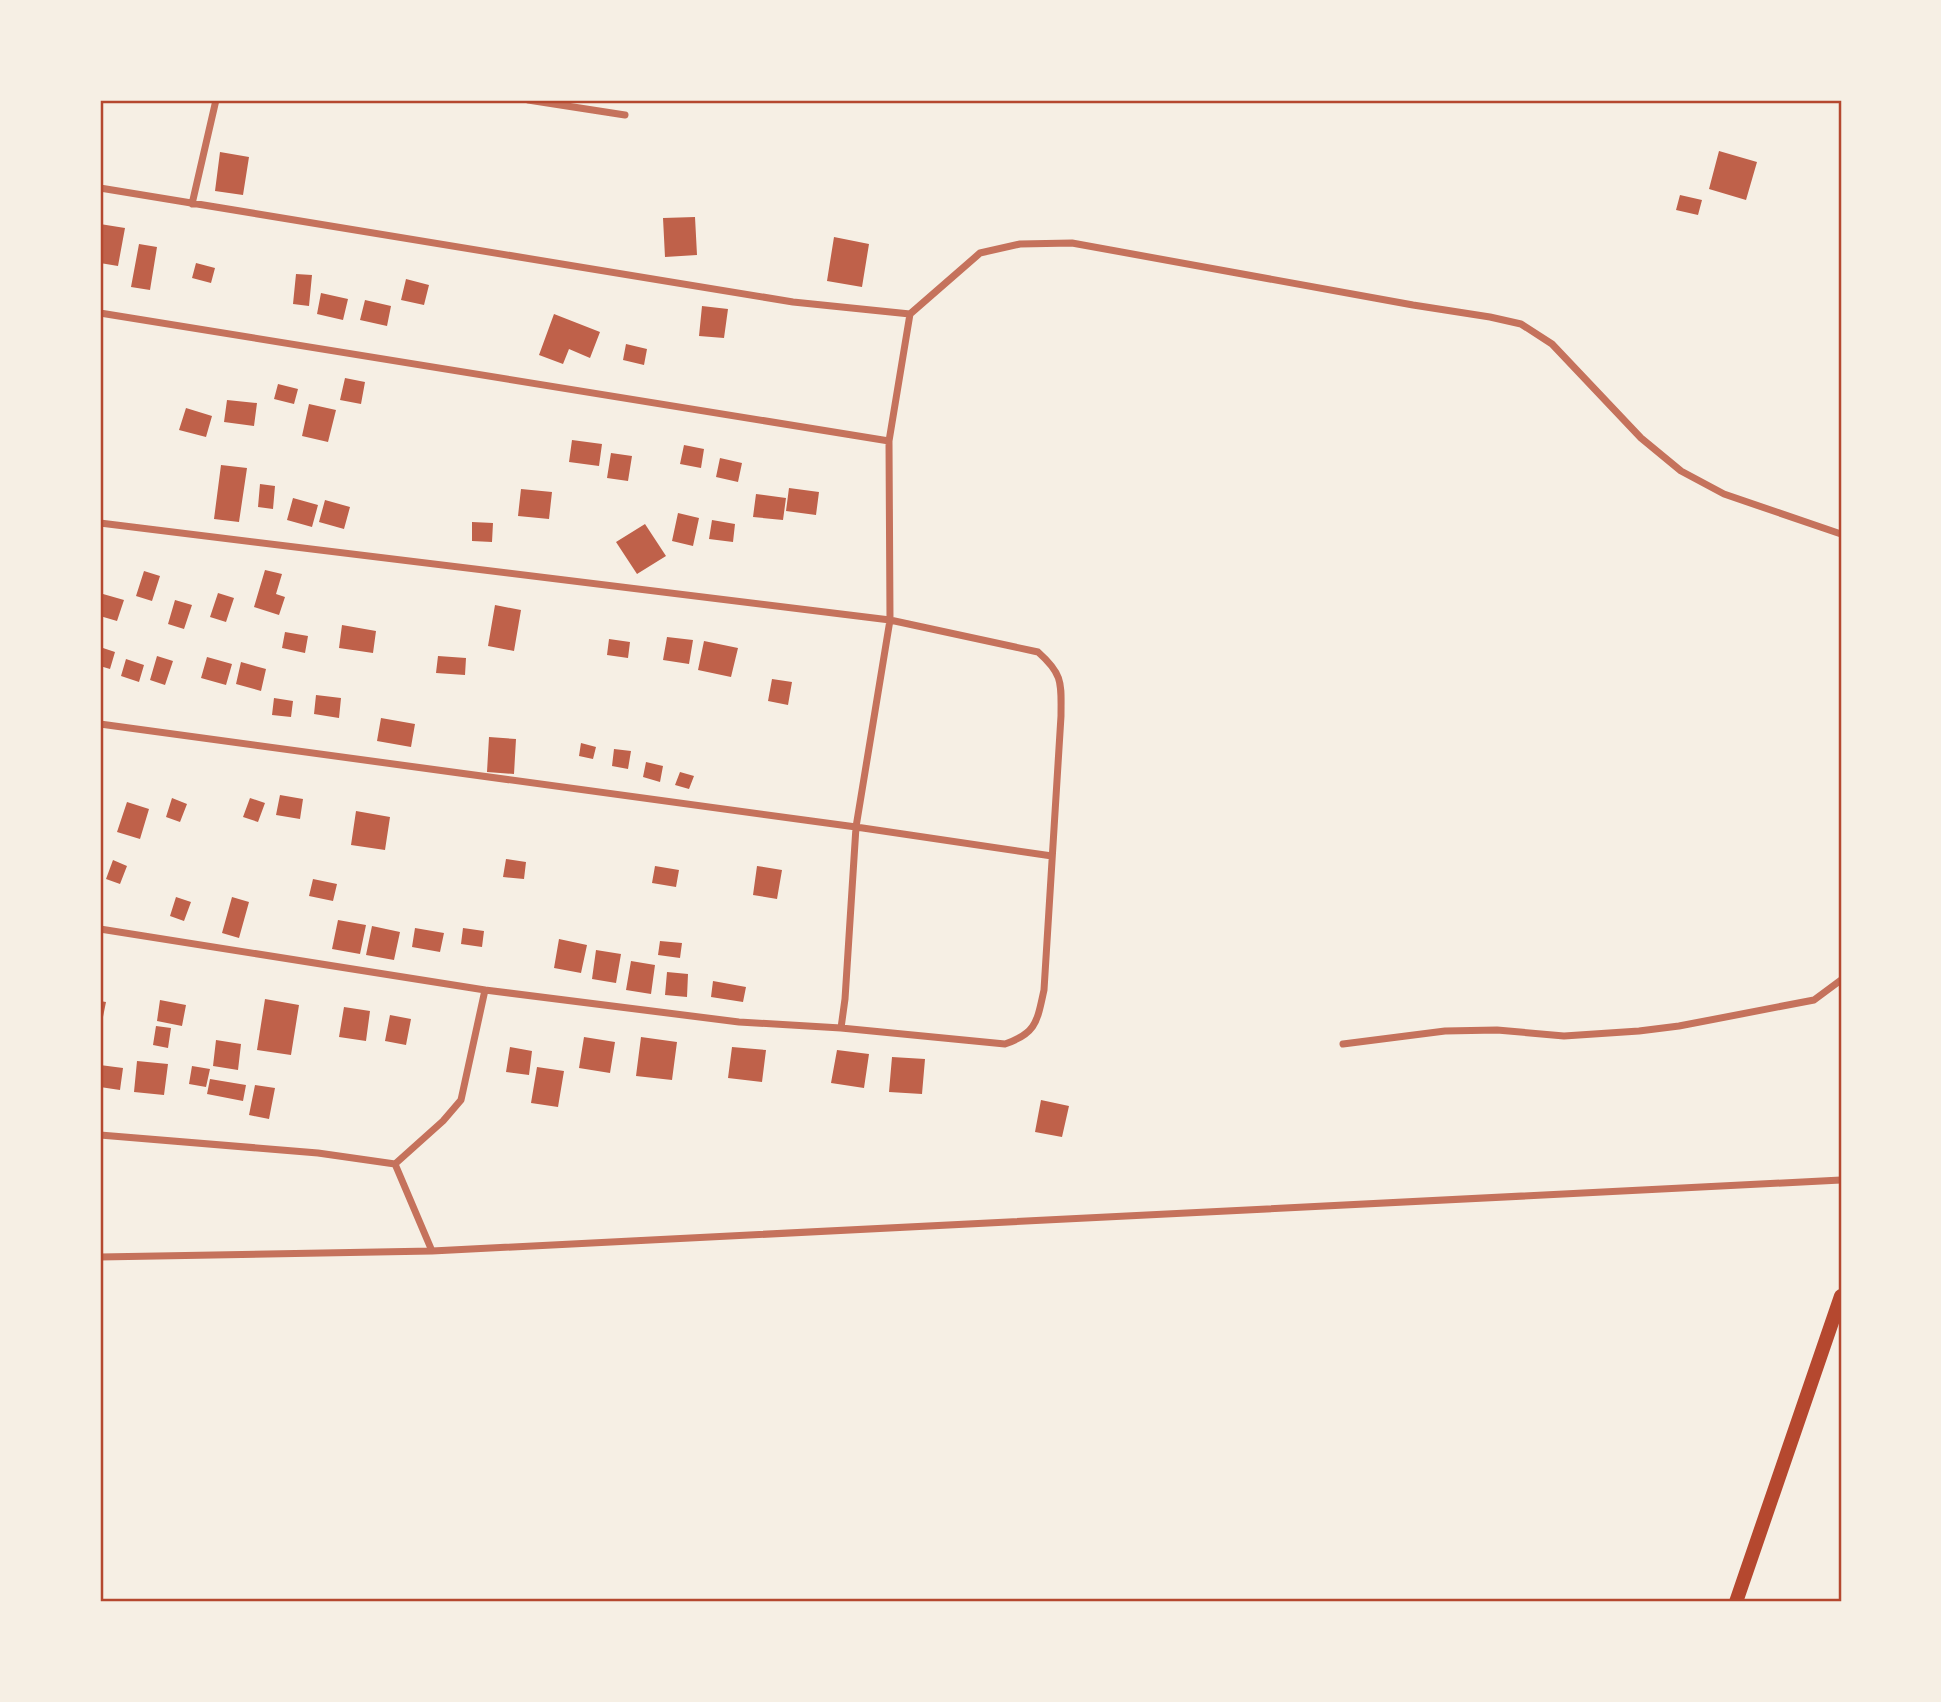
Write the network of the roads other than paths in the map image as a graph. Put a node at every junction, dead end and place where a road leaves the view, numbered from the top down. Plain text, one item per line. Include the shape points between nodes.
1 (216, 100) edge
2 (528, 100) edge
3 (625, 115) dead end
4 (100, 188) edge
5 (192, 204) junction
6 (100, 313) edge
7 (910, 314) junction
8 (889, 441) junction
9 (100, 523) edge
10 (1841, 534) edge
11 (890, 620) junction
12 (100, 724) edge
13 (856, 827) junction
14 (1052, 856) junction
15 (100, 929) edge
16 (1841, 980) edge
17 (485, 990) junction
18 (841, 1028) junction
19 (1343, 1044) dead end
20 (100, 1135) edge
21 (395, 1164) junction
22 (1841, 1180) edge
23 (432, 1251) junction
24 (100, 1257) edge
25 (1841, 1296) edge
26 (1736, 1602) edge

1 - 5 street
2 - 3 street
4 - 5 street
5 - 7 street via 779,300
6 - 8 street
7 - 8 street
7 - 10 street via 980,253 1020,244 1072,243 1521,324 1552,344 1641,438 1681,471 1724,494
8 - 11 street
9 - 11 street
11 - 13 street
11 - 14 street via 1038,652 1055,667 1061,684 1061,716
12 - 13 street
13 - 14 street
13 - 18 street
14 - 18 street via 1044,990 1037,1020 1024,1037 1005,1044
15 - 17 street
16 - 19 street via 1814,1000 1679,1026 1564,1035 1445,1031
17 - 18 street via 739,1022
17 - 21 street via 461,1100
20 - 21 street
21 - 23 street
22 - 23 street
23 - 24 street
25 - 26 main road

